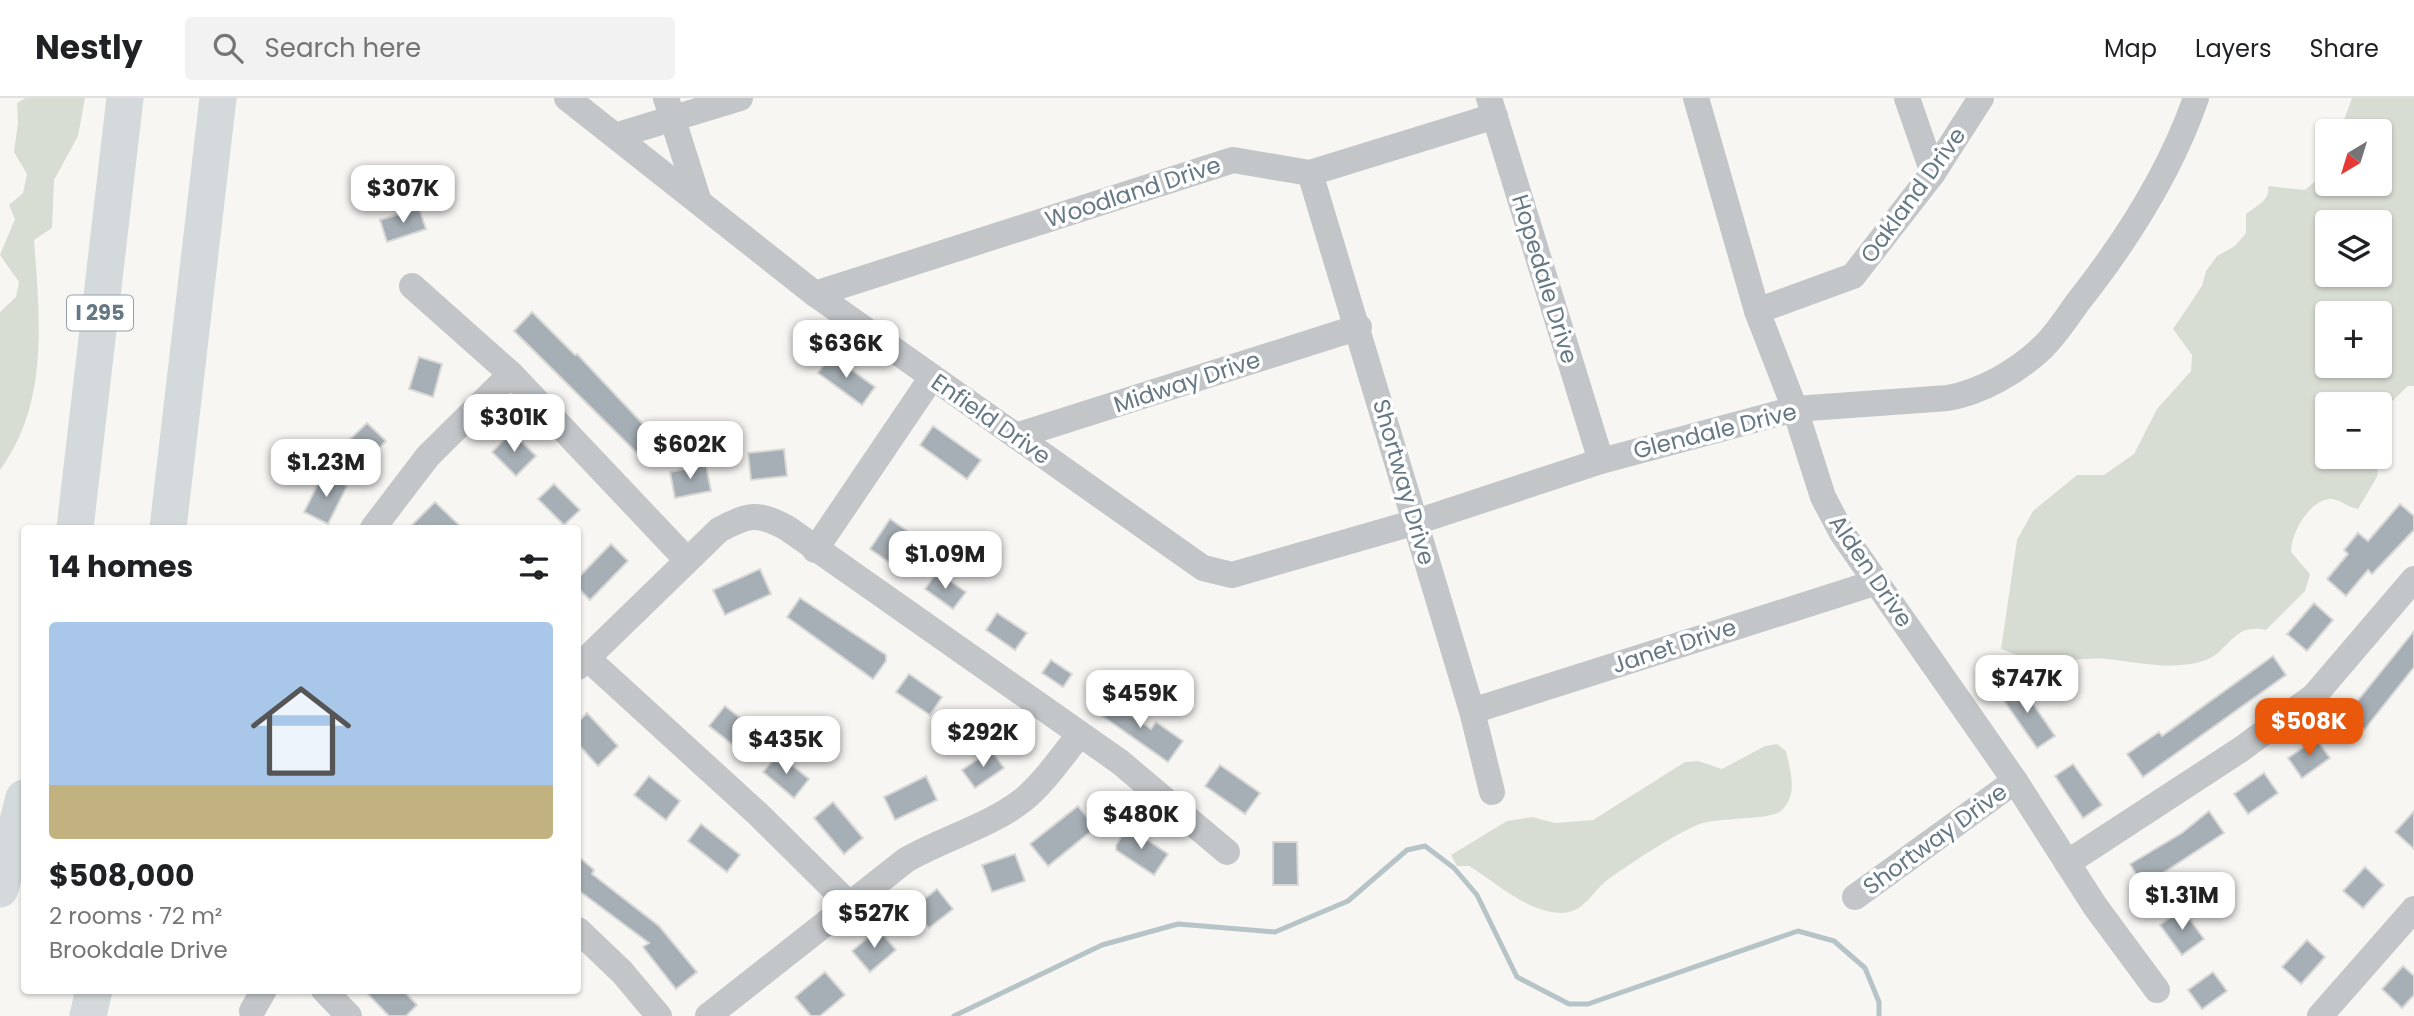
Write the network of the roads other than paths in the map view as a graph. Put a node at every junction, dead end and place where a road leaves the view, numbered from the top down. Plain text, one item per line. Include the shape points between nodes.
1 (125, 98) edge
2 (218, 98) edge
3 (568, 98) edge
4 (740, 98) edge
5 (1696, 98) edge
6 (1907, 98) edge
7 (1981, 98) edge
8 (2196, 98) edge
9 (1492, 107) edge
10 (669, 108) edge
11 (618, 135) junction
12 (1310, 173) junction
13 (1933, 173) junction
14 (699, 202) junction
15 (412, 286) dead end
16 (815, 294) junction
17 (1757, 311) junction
18 (1359, 327) junction
19 (511, 374) junction
20 (932, 377) junction
21 (1795, 409) junction
22 (1016, 436) junction
23 (1601, 461) junction
24 (1416, 522) junction
25 (75, 525) edge
26 (168, 525) edge
27 (375, 525) edge
28 (814, 550) junction
29 (687, 560) junction
30 (1223, 574) joint
31 (2414, 579) edge
32 (1877, 582) junction
33 (582, 662) edge
34 (1472, 710) junction
35 (1080, 734) junction
36 (2015, 781) junction
37 (1492, 792) dead end
38 (21, 810) edge
39 (1227, 852) dead end
40 (2067, 863) junction
41 (0, 890) edge
42 (1855, 897) dead end
43 (848, 903) junction
44 (2414, 909) edge
45 (581, 933) edge
46 (2157, 989) dead end
47 (93, 994) edge
48 (328, 994) edge
49 (88, 1016) edge
50 (349, 1016) edge
51 (659, 1016) edge
52 (708, 1016) edge
53 (2320, 1016) edge

1 - 25 highway, I 295
2 - 26 highway
3 - 11 street, Enfield Drive
4 - 10 street
5 - 17 street, Alden Drive
6 - 13 street
7 - 13 street, Oakland Drive
8 - 21 street, Glendale Drive via 2129,234 2031,358 1962,396
9 - 12 street, Woodland Drive
9 - 23 street, Hopedale Drive
10 - 11 street
10 - 14 street
11 - 14 street, Enfield Drive
12 - 16 street, Woodland Drive via 1233,160
12 - 18 street, Shortway Drive
13 - 17 street, Oakland Drive via 1853,275
14 - 16 street, Enfield Drive
15 - 19 street
16 - 20 street, Enfield Drive
17 - 21 street, Alden Drive
18 - 22 street, Midway Drive
18 - 24 street, Shortway Drive
19 - 27 street via 428,456
19 - 29 street
20 - 22 street, Enfield Drive
20 - 28 street
21 - 23 street, Glendale Drive
21 - 32 street, Alden Drive via 1823,497
22 - 30 street, Enfield Drive via 1196,563
23 - 24 street, Glendale Drive
24 - 30 street, Glendale Drive via 1244,573
24 - 34 street, Shortway Drive
28 - 29 street via 775,522 745,516 719,530
28 - 35 street
29 - 33 street
31 - 40 street via 2314,696
32 - 34 street, Janet Drive
32 - 36 street, Alden Drive
33 - 43 street via 758,814
34 - 37 street, Shortway Drive
35 - 39 street
35 - 43 street via 1024,799 989,821 933,844
36 - 40 street, Alden Drive
36 - 42 street, Shortway Drive
38 - 41 highway
40 - 46 street, Alden Drive
43 - 52 street
44 - 53 street
45 - 51 street
47 - 49 highway
48 - 50 street

